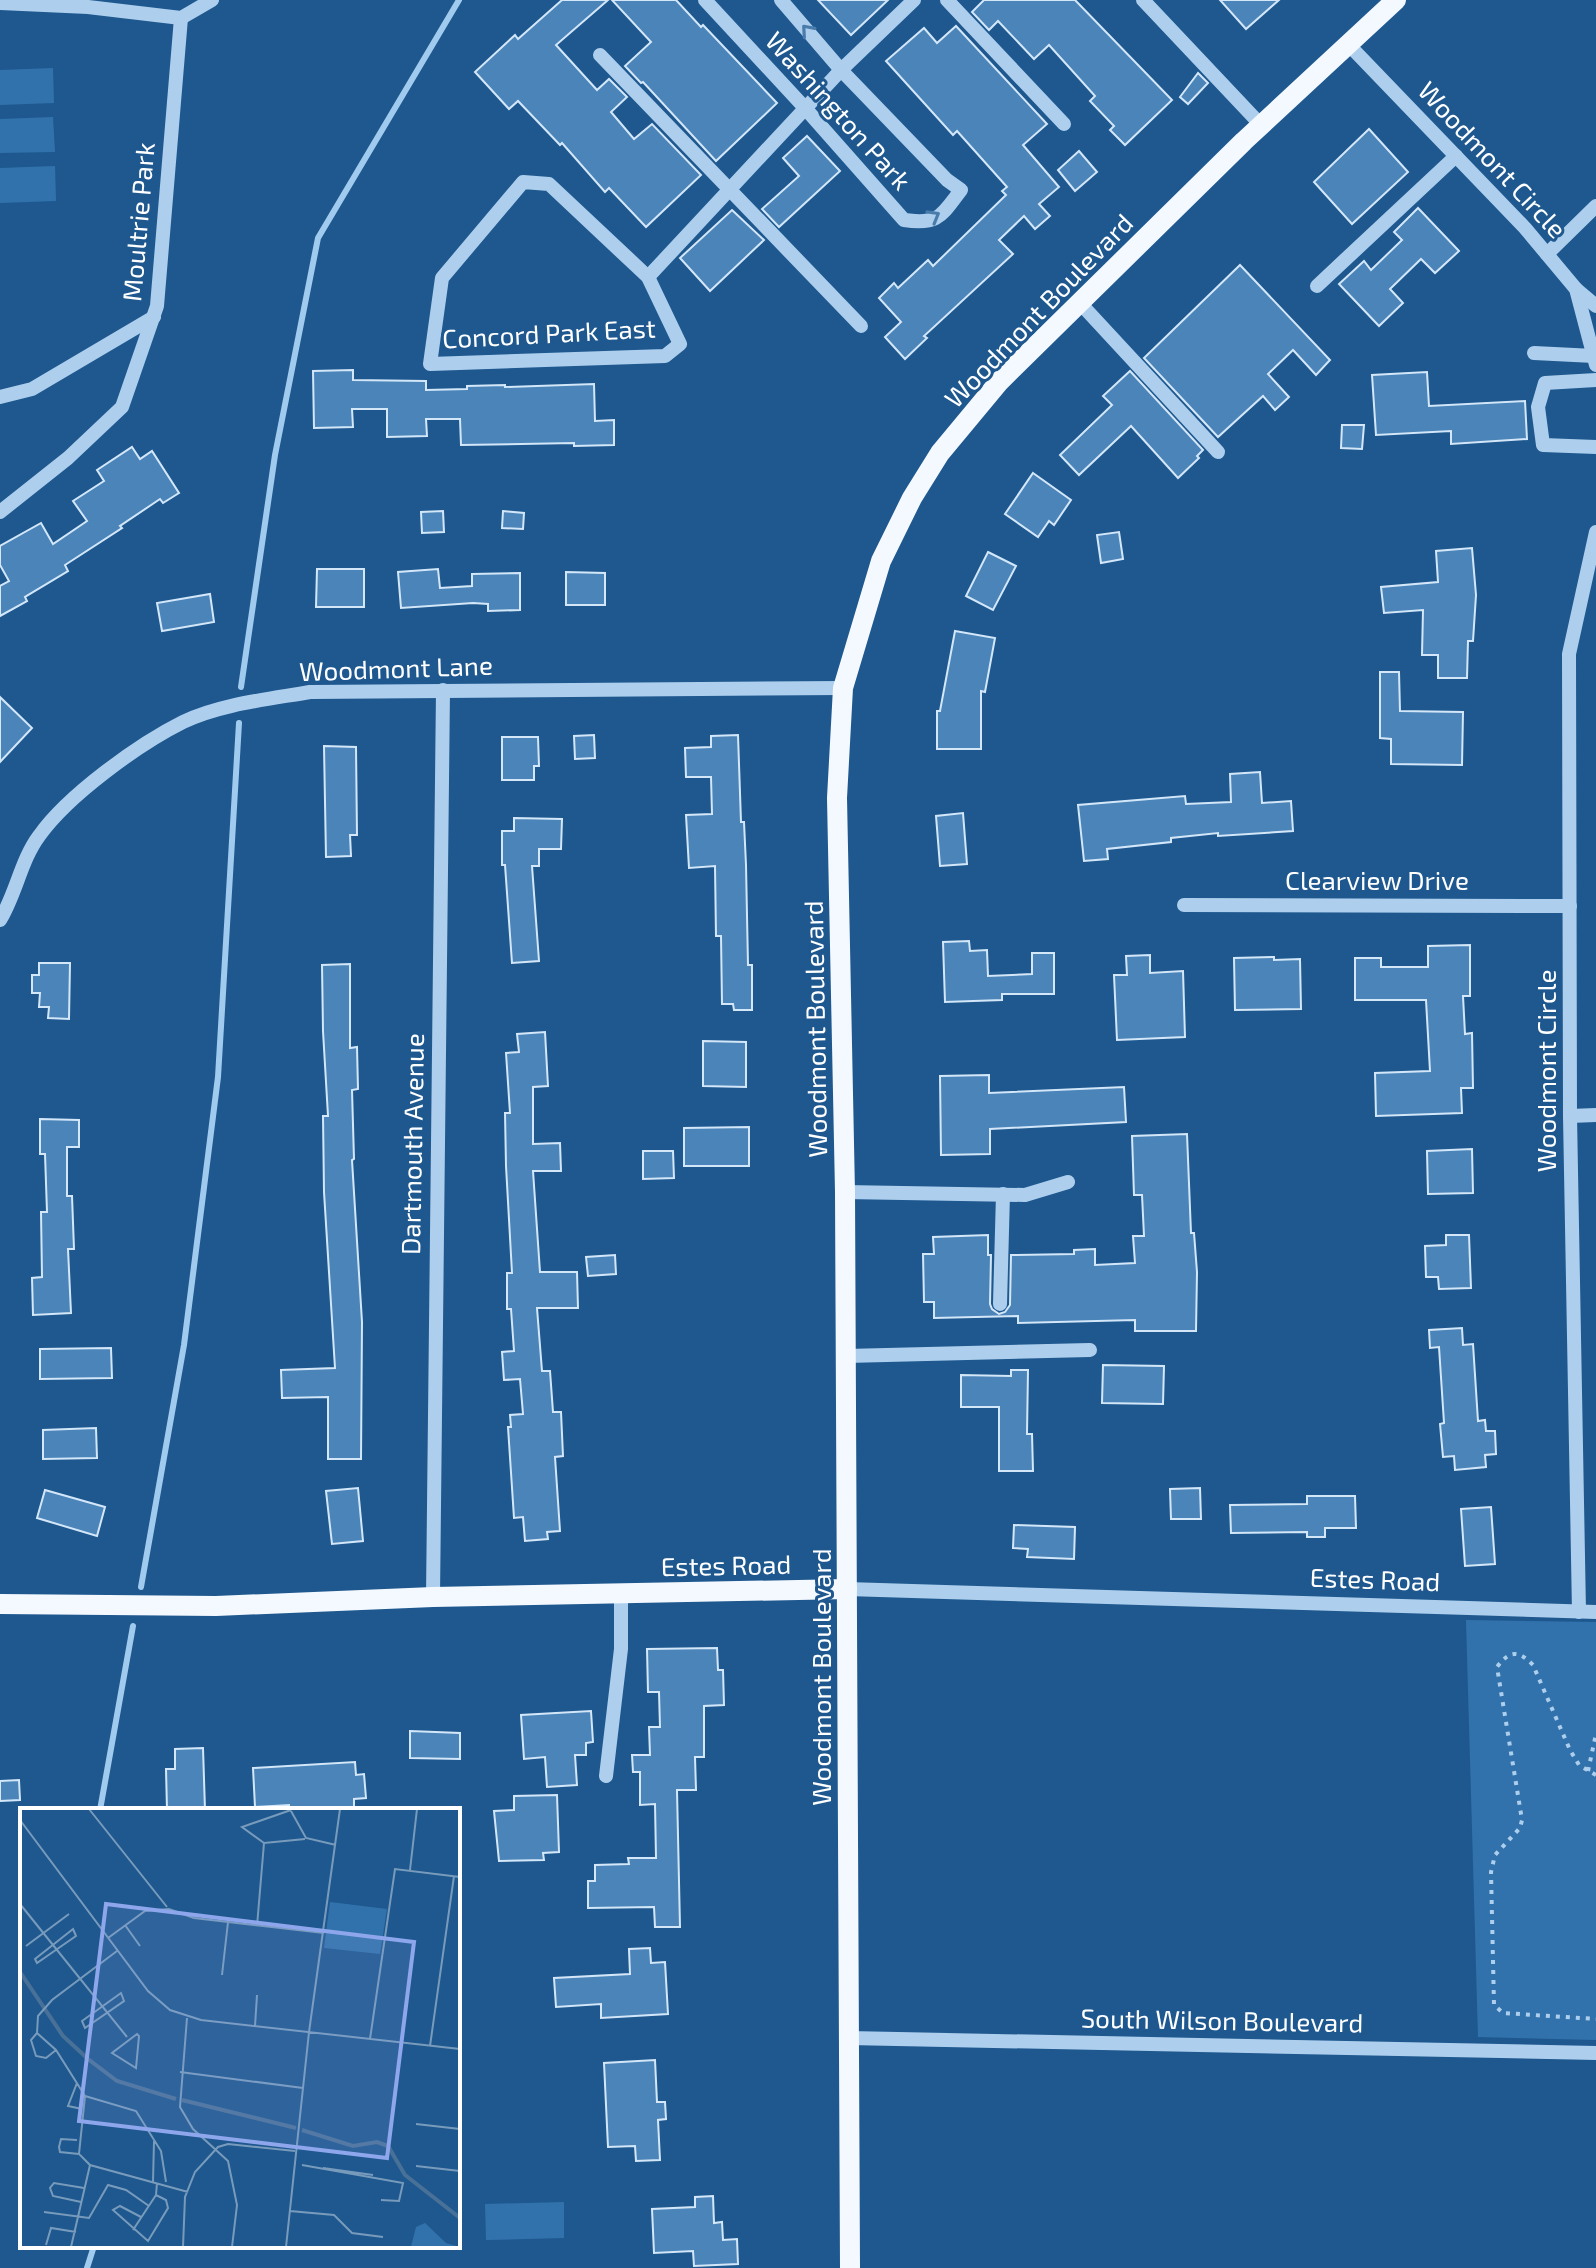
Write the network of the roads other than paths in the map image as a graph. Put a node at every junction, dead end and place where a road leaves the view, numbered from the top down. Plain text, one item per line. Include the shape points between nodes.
1 (212, 0) edge
2 (705, 0) edge
3 (781, 0) edge
4 (914, 0) edge
5 (947, 0) edge
6 (1143, 0) edge
7 (1396, 0) edge
8 (0, 3) edge
9 (88, 4) edge
10 (181, 18) junction
11 (1348, 44) junction
12 (600, 55) dead end
13 (841, 70) junction
14 (805, 108) junction
15 (1064, 124) dead end
16 (1261, 125) junction
17 (1456, 156) junction
18 (729, 190) junction
19 (1596, 206) edge
20 (1547, 254) junction
21 (648, 277) junction
22 (1317, 286) dead end
23 (1576, 289) junction
24 (1080, 303) junction
25 (1596, 306) edge
26 (154, 317) junction
27 (861, 326) dead end
28 (1534, 353) dead end
29 (1595, 361) edge
30 (1596, 380) edge
31 (0, 397) edge
32 (1596, 447) edge
33 (1218, 452) dead end
34 (0, 512) edge
35 (1596, 532) edge
36 (1590, 579) edge
37 (843, 688) junction
38 (443, 690) junction
39 (1184, 905) dead end
40 (1570, 906) junction
41 (0, 920) edge
42 (1596, 1115) edge
43 (1570, 1116) junction
44 (1068, 1182) dead end
45 (845, 1192) junction
46 (1003, 1194) junction
47 (1000, 1304) dead end
48 (1090, 1350) dead end
49 (846, 1356) junction
50 (847, 1589) junction
51 (621, 1593) junction
52 (433, 1597) junction
53 (0, 1604) edge
54 (1579, 1612) junction
55 (1596, 1612) edge
56 (606, 1776) dead end
57 (848, 2038) junction
58 (1596, 2053) edge
59 (850, 2268) edge

1 - 10 street
2 - 14 street, Washington Park
13 -> 3 street, Washington Park
4 - 13 street
5 - 15 street
6 - 16 street
7 - 11 main road, Woodmont Boulevard
8 - 9 street
9 - 10 street
10 - 26 street, Moultrie Park
11 - 16 main road, Woodmont Boulevard
11 - 17 street, Woodmont Circle
12 - 18 street
13 - 14 street
14 -> 13 street, Washington Park via 904,220 925,223 943,213 961,190
14 - 18 street
16 - 24 main road, Woodmont Boulevard
17 - 20 street, Woodmont Circle
17 - 22 street
18 - 21 street
18 - 27 street
19 - 20 street
20 - 23 street, Woodmont Circle
21 - 21 street, Concord Park East via 680,344 665,356 430,364 442,278 523,182 549,184
23 - 25 street
23 - 29 street, Woodmont Circle
24 - 33 street
24 - 37 main road, Woodmont Boulevard via 999,382 940,453 912,498 881,561
26 - 31 street via 32,389
26 - 34 street, Moultrie Park via 122,407
28 - 29 street
30 - 32 street via 1545,383 1538,407 1543,445
35 - 36 street, Woodmont Circle
36 - 40 street, Woodmont Circle via 1569,654
37 - 38 street, Woodmont Lane
37 - 45 main road, Woodmont Boulevard via 837,798
38 - 41 street, Woodmont Lane via 310,692 185,721 82,791 38,837
38 - 52 street, Dartmouth Avenue
39 - 40 street, Clearview Drive
40 - 43 street, Woodmont Circle
42 - 43 street
43 - 54 street, Woodmont Circle
44 - 46 street via 1025,1195
45 - 46 street
45 - 49 main road, Woodmont Boulevard
46 - 47 street
48 - 49 street
49 - 50 main road, Woodmont Boulevard
50 - 51 main road, Estes Road
50 - 54 street, Estes Road
50 - 57 main road, Woodmont Boulevard
51 - 52 main road, Estes Road
51 - 56 street via 621,1649
52 - 53 main road, Estes Road via 203,1606
54 - 55 street, Estes Road
57 - 58 street, South Wilson Boulevard
57 - 59 main road, Woodmont Boulevard

